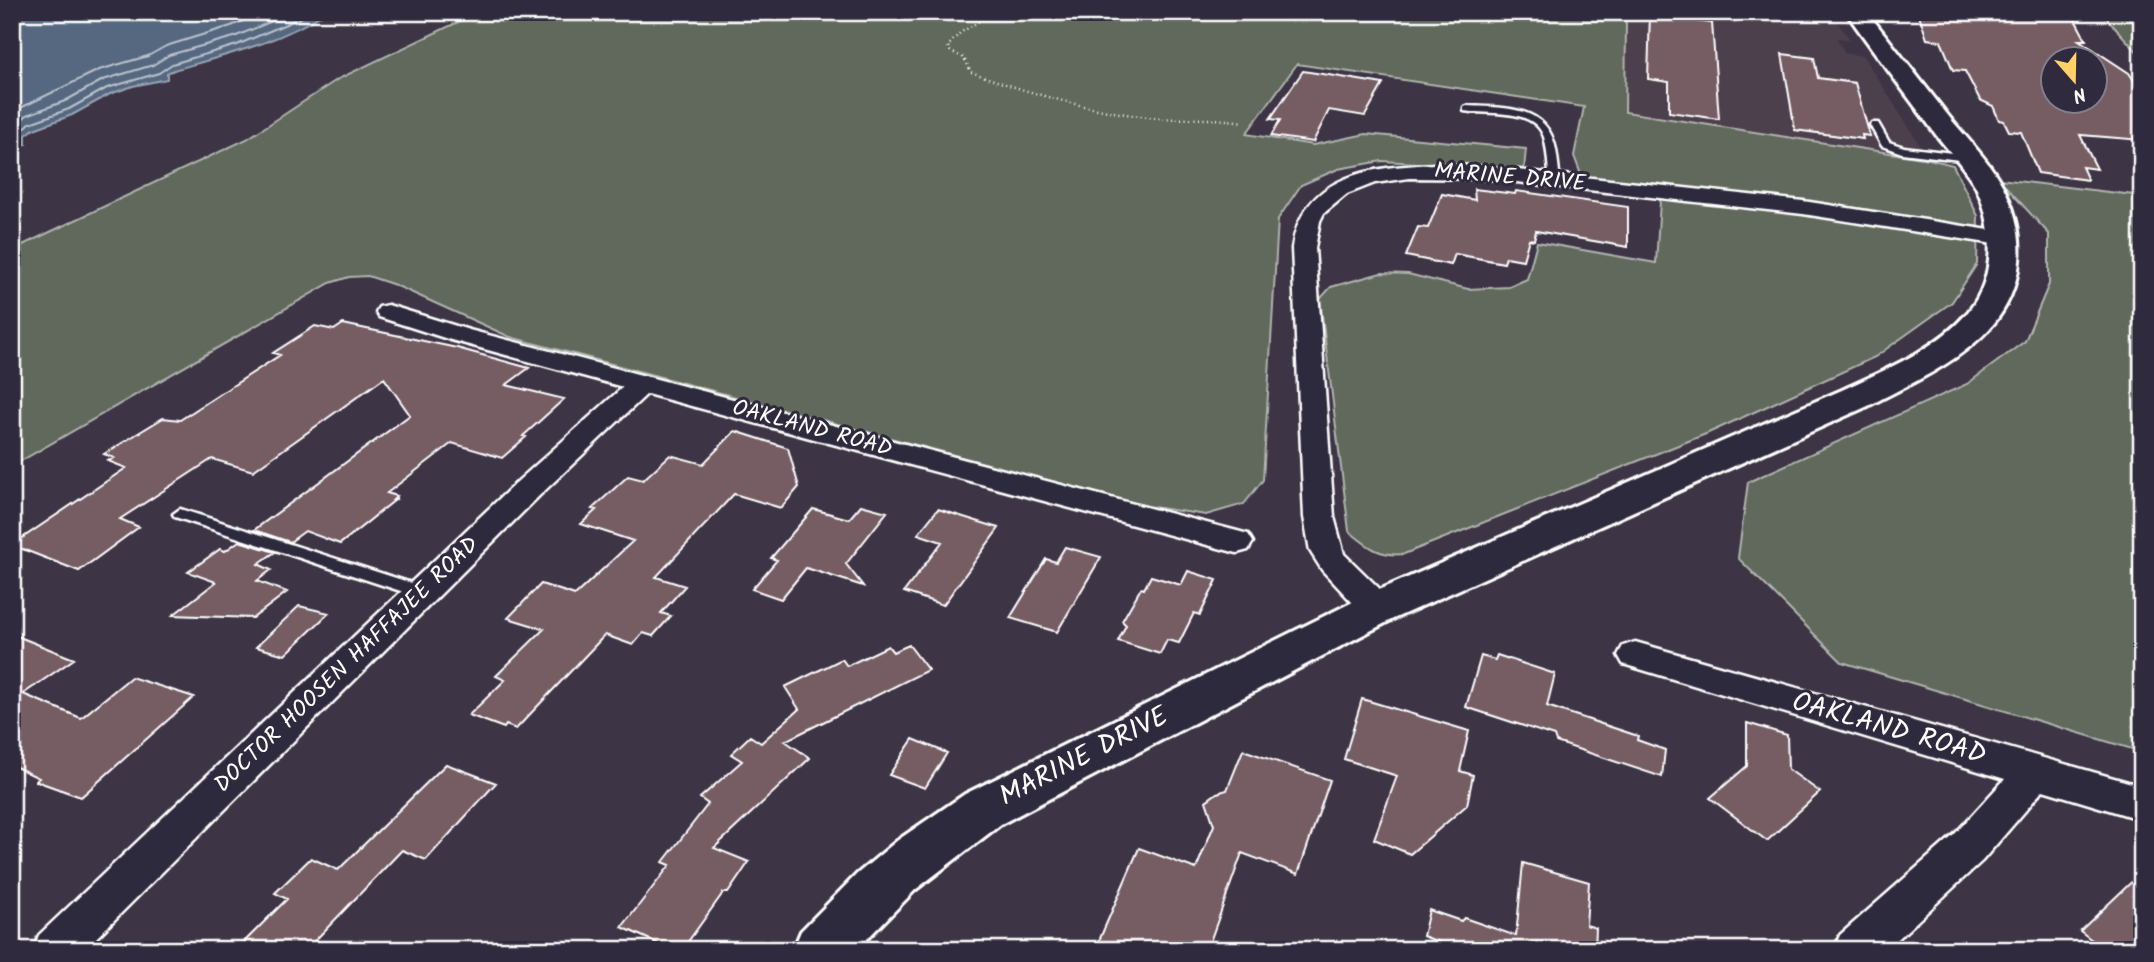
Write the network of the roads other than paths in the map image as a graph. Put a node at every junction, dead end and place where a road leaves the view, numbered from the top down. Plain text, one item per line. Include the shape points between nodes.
1 (1856, 12) edge
2 (1467, 109) dead end
3 (1875, 125) dead end
4 (1968, 158) junction
5 (1555, 181) junction
6 (2007, 239) junction
7 (388, 312) dead end
8 (642, 384) junction
9 (180, 514) dead end
10 (1237, 542) dead end
11 (422, 592) junction
12 (1378, 608) junction
13 (1635, 655) dead end
14 (2036, 771) junction
15 (2142, 803) edge
16 (54, 950) edge
17 (821, 950) edge
18 (1855, 950) edge

1 - 4 street, MARINE DRIVE
2 - 5 lane via 1525,117 1541,125 1549,139
3 - 4 lane via 1885,144
4 - 6 street, MARINE DRIVE via 1989,186
5 - 6 street, MARINE DRIVE via 1869,214
5 - 12 street, MARINE DRIVE via 1462,171 1381,175 1334,192 1310,221 1305,242 1306,298 1319,517 1333,562
6 - 12 street, MARINE DRIVE via 2007,263 1993,301 1982,317 1940,354 1855,398
7 - 8 street, OAKLAND ROAD
8 - 10 street, OAKLAND ROAD
8 - 11 street, DOCTOR HOOSEN HAFFAJEE ROAD
9 - 11 lane
11 - 16 street, DOCTOR HOOSEN HAFFAJEE ROAD
12 - 17 street, MARINE DRIVE via 983,809 876,889
13 - 14 street, OAKLAND ROAD
14 - 15 street, OAKLAND ROAD
14 - 18 street via 1968,848

